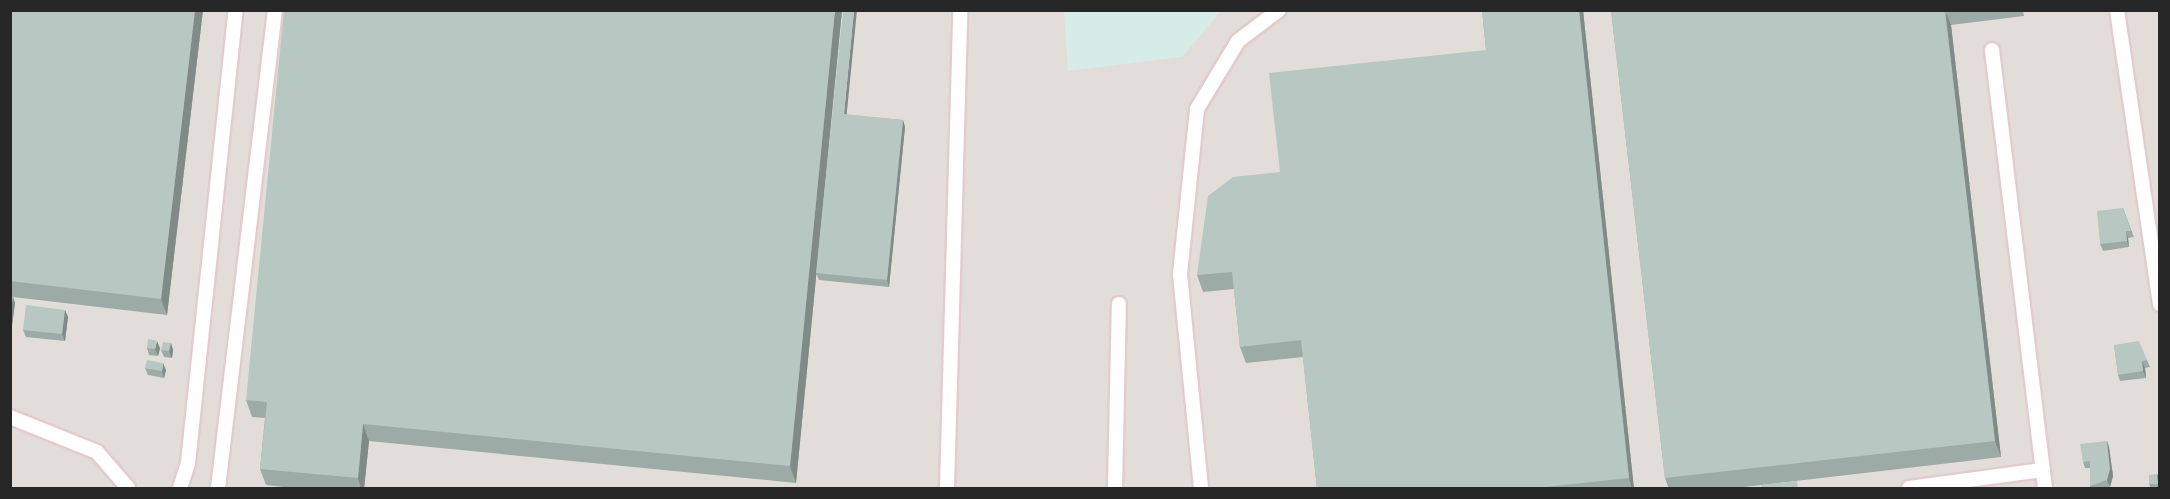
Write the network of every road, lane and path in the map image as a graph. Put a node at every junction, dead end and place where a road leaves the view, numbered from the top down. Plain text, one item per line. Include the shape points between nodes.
1 (236, 10) edge
2 (275, 10) edge
3 (960, 10) edge
4 (1279, 10) edge
5 (2117, 10) edge
6 (1992, 50) dead end
7 (1119, 304) dead end
8 (2160, 304) edge
9 (10, 417) edge
10 (2043, 470) junction
11 (128, 489) edge
12 (180, 489) edge
13 (218, 489) edge
14 (947, 489) edge
15 (1115, 489) edge
16 (1202, 489) edge
17 (1909, 489) edge
18 (2045, 489) edge

1 - 12 lane via 188,463
2 - 13 lane
3 - 14 lane
4 - 16 lane via 1238,41 1197,109 1180,274
5 - 8 lane
6 - 10 lane
7 - 15 lane
9 - 11 lane via 97,452
10 - 17 lane
10 - 18 lane

